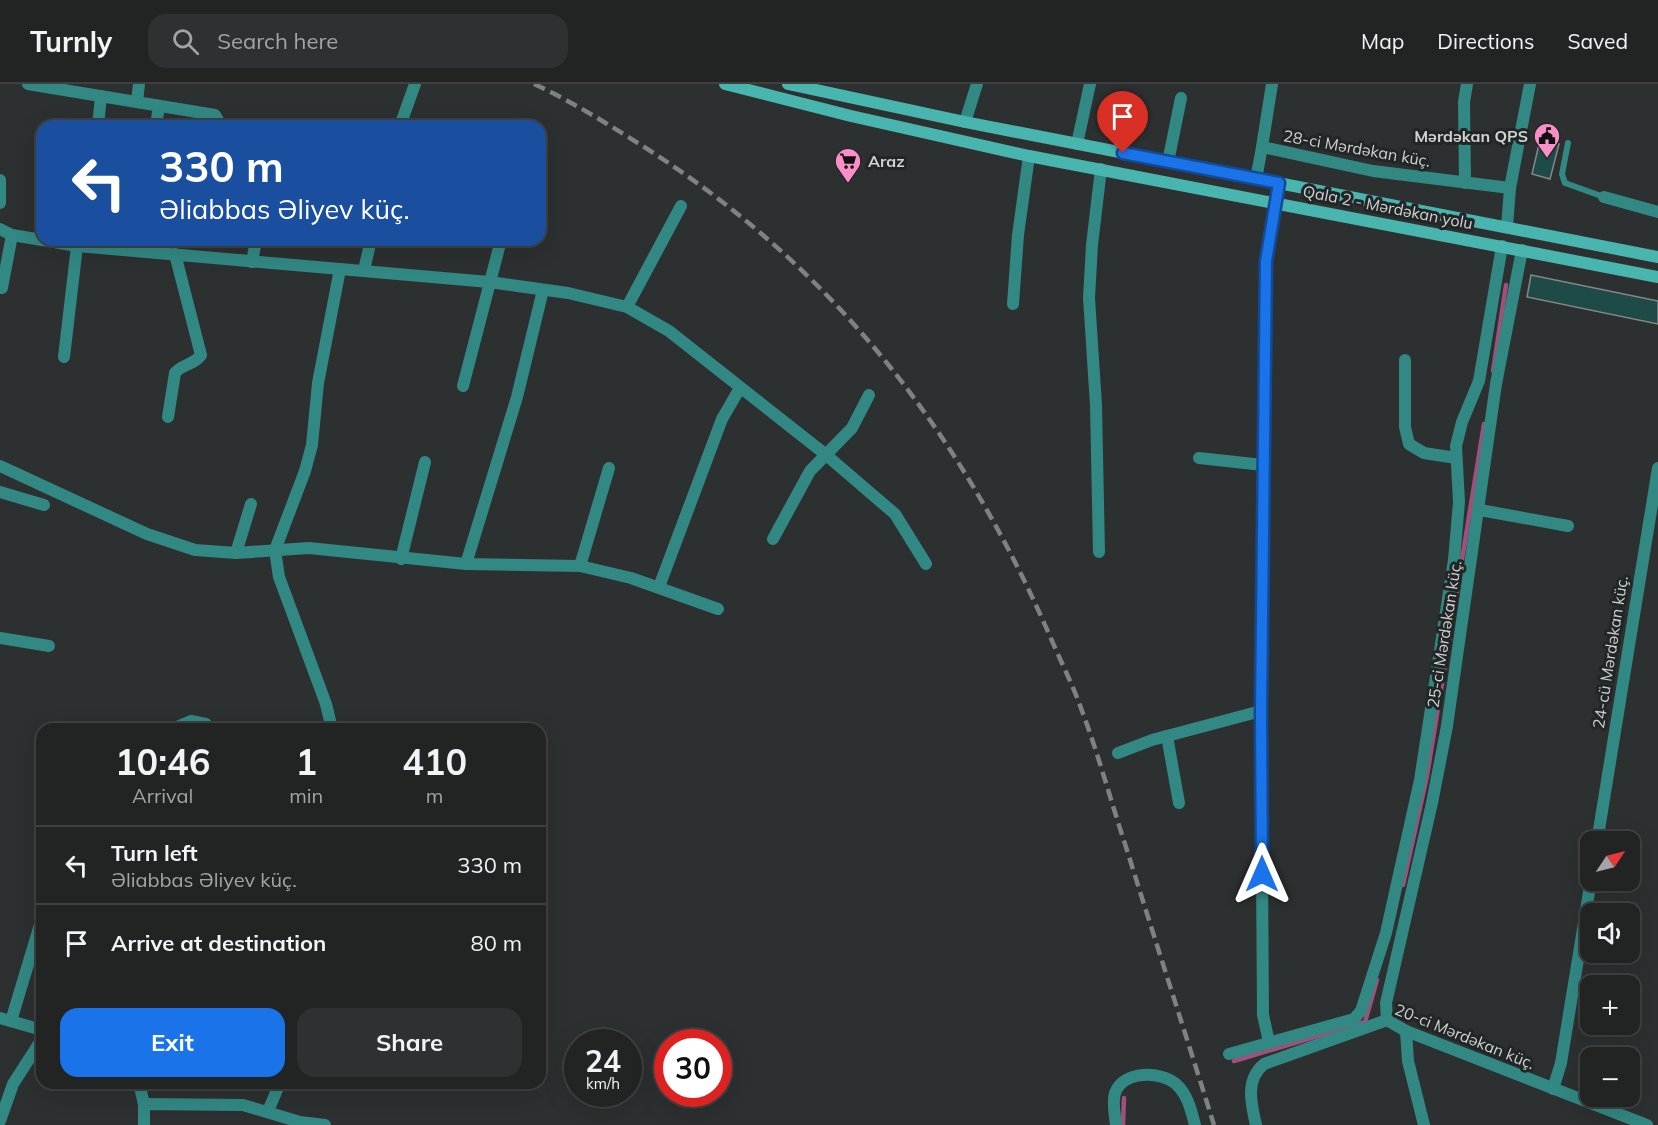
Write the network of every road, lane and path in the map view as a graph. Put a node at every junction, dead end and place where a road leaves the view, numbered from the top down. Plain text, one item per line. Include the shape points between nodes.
1 (28, 84) edge
2 (139, 84) edge
3 (415, 84) edge
4 (725, 84) edge
5 (977, 84) edge
6 (1090, 84) edge
7 (1272, 84) edge
8 (1467, 84) edge
9 (1530, 84) edge
10 (794, 85) edge
11 (101, 96) junction
12 (1181, 98) dead end
13 (137, 102) junction
14 (159, 106) junction
15 (99, 120) edge
16 (157, 120) edge
17 (218, 120) edge
18 (402, 120) edge
19 (965, 122) junction
20 (1568, 143) dead end
21 (1077, 144) junction
22 (1262, 147) junction
23 (1029, 156) junction
24 (1168, 162) junction
25 (1101, 169) junction
26 (1257, 179) junction
27 (0, 180) edge
28 (1279, 183) junction
29 (1465, 183) junction
30 (1510, 188) junction
31 (1604, 197) joint
32 (1275, 202) junction
33 (0, 203) edge
34 (681, 206) dead end
35 (1658, 212) edge
36 (1507, 227) junction
37 (0, 229) edge
38 (12, 235) junction
39 (36, 239) edge
40 (77, 246) joint
41 (255, 246) edge
42 (370, 246) edge
43 (499, 246) edge
44 (1502, 246) junction
45 (1522, 250) junction
46 (175, 254) junction
47 (1658, 257) edge
48 (252, 262) junction
49 (340, 269) junction
50 (364, 270) junction
51 (1658, 277) edge
52 (489, 282) junction
53 (2, 288) dead end
54 (543, 290) junction
55 (1013, 304) dead end
56 (627, 307) junction
57 (64, 357) dead end
58 (1405, 360) dead end
59 (463, 386) dead end
60 (740, 388) junction
61 (869, 395) dead end
62 (168, 417) dead end
63 (825, 454) junction
64 (1199, 458) dead end
65 (1456, 458) junction
66 (425, 462) dead end
67 (1263, 465) junction
68 (0, 466) edge
69 (609, 468) dead end
70 (1658, 468) edge
71 (0, 492) edge
72 (251, 504) dead end
73 (44, 505) dead end
74 (1480, 510) junction
75 (1568, 526) dead end
76 (772, 539) dead end
77 (275, 550) junction
78 (1099, 552) dead end
79 (236, 553) junction
80 (401, 559) junction
81 (466, 564) junction
82 (926, 564) dead end
83 (580, 566) junction
84 (659, 587) junction
85 (717, 609) dead end
86 (0, 638) edge
87 (49, 646) dead end
88 (1261, 711) junction
89 (186, 723) edge
90 (201, 723) edge
91 (332, 723) edge
92 (1167, 736) junction
93 (1118, 753) dead end
94 (1179, 803) dead end
95 (1599, 831) edge
96 (1589, 891) edge
97 (36, 934) edge
98 (5, 1019) edge
99 (1387, 1020) junction
100 (36, 1028) edge
101 (1406, 1032) junction
102 (1269, 1042) junction
103 (36, 1048) edge
104 (1229, 1054) dead end
105 (140, 1089) edge
106 (277, 1089) edge
107 (1553, 1089) junction
108 (144, 1104) junction
109 (268, 1111) junction
110 (0, 1121) edge
111 (144, 1125) edge
112 (325, 1125) edge
113 (1116, 1125) edge
114 (1195, 1125) edge
115 (1256, 1125) edge
116 (1424, 1125) edge
117 (1647, 1125) edge

1 - 11 street
2 - 13 street
3 - 18 street
4 - 23 main road, Qala 2 - Mərdəkan yolu
5 - 19 street
6 - 21 street
7 - 22 street, 28-ci Mərdəkan küç.
8 - 29 street
9 - 30 street
10 - 19 main road
11 - 13 street
11 - 15 street
12 - 24 street
13 - 14 street
14 - 16 street
14 - 17 street via 215,115
19 - 21 main road
20 - 31 lane via 1562,174 1565,183
21 - 24 main road
22 - 26 street
22 - 29 street, 28-ci Mərdəkan küç. via 1373,171
23 - 25 main road, Qala 2 - Mərdəkan yolu
23 - 55 street
24 - 26 main road
25 - 32 main road, Qala 2 - Mərdəkan yolu
25 - 78 street via 1089,289
26 - 28 main road
27 - 33 street
28 - 32 main road
28 - 36 main road
29 - 30 street, 28-ci Mərdəkan küç.
30 - 36 street
31 - 35 street
32 - 44 main road, Qala 2 - Mərdəkan yolu
32 - 67 street via 1266,261
34 - 56 street
36 - 47 main road
37 - 38 street
38 - 39 street
38 - 53 street
40 - 46 street
40 - 57 street
41 - 48 street
42 - 50 street
43 - 52 street
44 - 45 main road, Qala 2 - Mərdəkan yolu
44 - 65 street via 1485,355 1458,436
45 - 51 main road, Qala 2 - Mərdəkan yolu
45 - 74 street, 25-ci Mərdəkan küç. via 1496,384
46 - 48 street
46 - 62 street via 201,355 175,373
48 - 49 street
49 - 50 street
49 - 77 street via 318,383 312,445
50 - 52 street
52 - 54 street
52 - 59 street
54 - 56 street
54 - 81 street via 517,397
56 - 60 street via 669,331
58 - 65 street via 1405,427 1409,444 1424,453
60 - 63 street
60 - 84 street via 723,419
61 - 63 street via 852,428
63 - 76 street via 805,478
63 - 82 street via 895,514
64 - 67 street
65 - 102 street via 1459,502 1443,645 1409,835 1378,962 1358,1017
66 - 80 street
67 - 88 street
68 - 79 street via 147,534 195,550
69 - 83 street
70 - 95 street, 24-cü Mərdəkan küç.
71 - 73 street
72 - 79 street
74 - 75 street
74 - 99 street, 25-ci Mərdəkan küç. via 1445,737 1386,1002
77 - 79 street
77 - 80 street via 309,548
77 - 91 street via 279,577
80 - 81 street
81 - 83 street
83 - 84 street
84 - 85 street
86 - 87 street
88 - 92 street
88 - 102 street via 1263,1015
89 - 90 street
92 - 93 street
92 - 94 street
96 - 107 street via 1561,1063
97 - 98 street
98 - 100 street
99 - 101 street, 20-ci Mərdəkan küç.
99 - 115 street, 20-ci Mərdəkan küç. via 1264,1064 1253,1077 1250,1090
101 - 107 street, 20-ci Mərdəkan küç.
101 - 116 street via 1408,1061
102 - 104 street
103 - 110 street via 13,1084
105 - 108 street
106 - 109 street
107 - 117 street, 20-ci Mərdəkan küç.
108 - 109 street via 243,1105
108 - 111 street
109 - 112 street via 300,1122
113 - 114 street via 1118,1088 1129,1078 1152,1074 1169,1079 1180,1089 1190,1105

